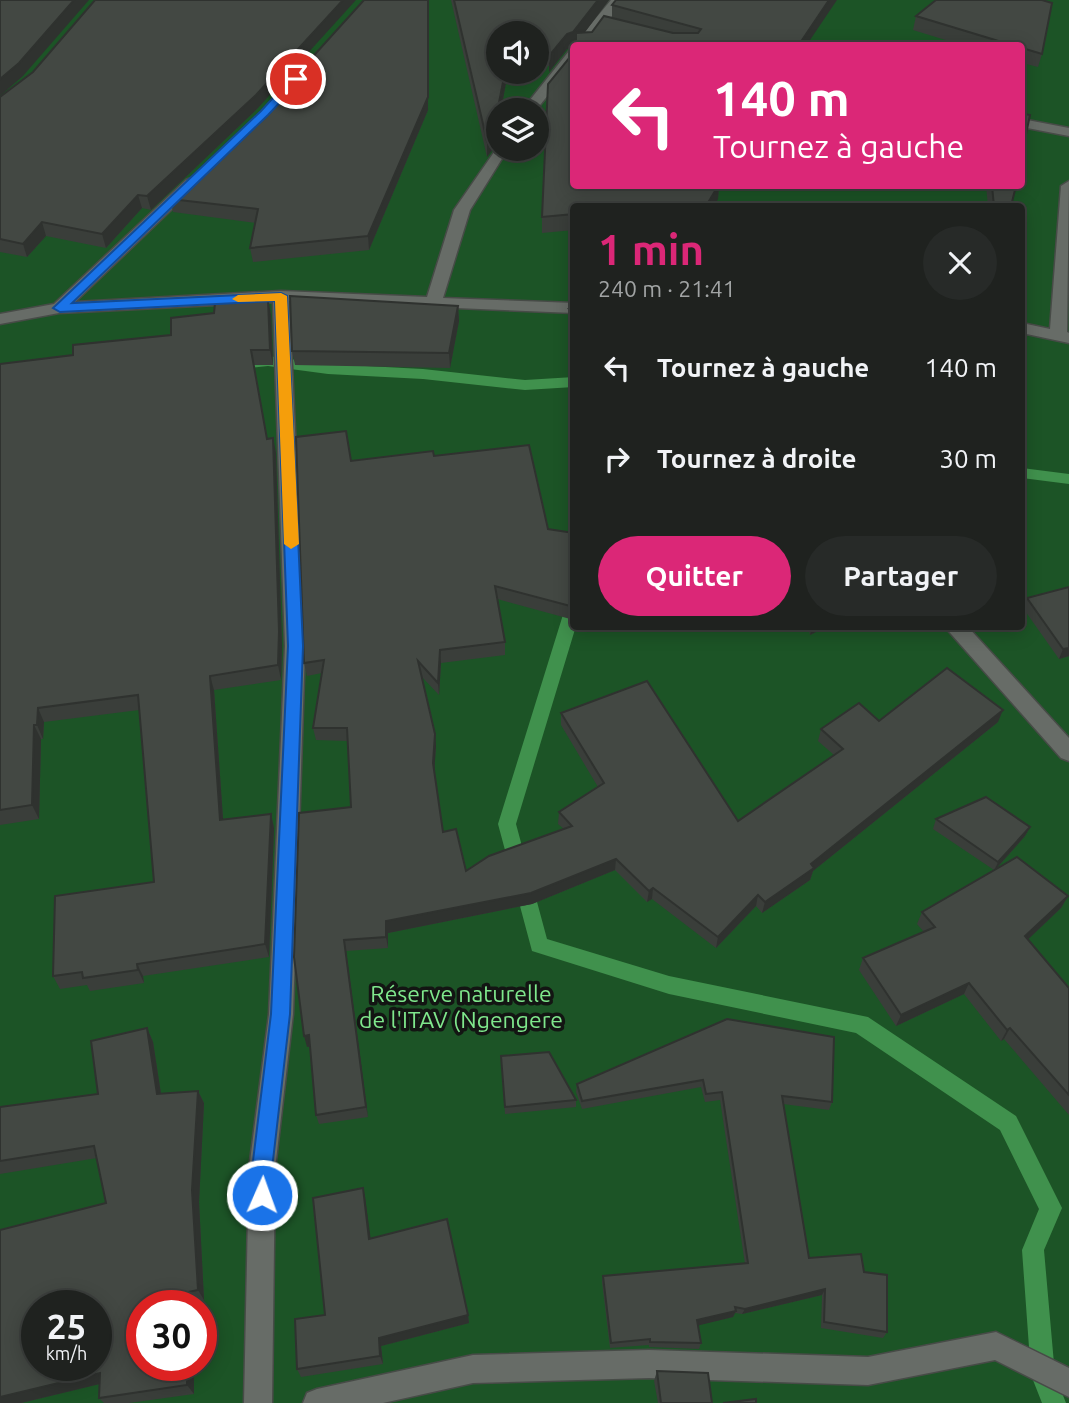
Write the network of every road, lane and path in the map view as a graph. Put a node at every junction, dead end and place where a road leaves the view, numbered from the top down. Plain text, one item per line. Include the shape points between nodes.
1 (618, 0) edge
2 (586, 42) edge
3 (570, 59) edge
4 (539, 98) edge
5 (1025, 124) edge
6 (1069, 132) edge
7 (493, 161) edge
8 (206, 169) edge
9 (1069, 186) edge
10 (281, 296) junction
11 (433, 303) junction
12 (60, 308) junction
13 (570, 308) edge
14 (0, 319) edge
15 (1025, 329) edge
16 (1063, 337) edge
17 (958, 630) edge
18 (1069, 752) edge
19 (1069, 1383) edge
20 (258, 1403) edge
21 (317, 1403) edge

1 - 2 street via 604,26
3 - 4 street
5 - 6 street
7 - 11 street via 462,210
8 - 12 street
9 - 16 street
10 - 11 street
10 - 12 street
10 - 20 street via 295,646 281,1014 262,1169
11 - 13 street
12 - 14 street
15 - 16 street
17 - 18 street
19 - 21 street via 996,1346 868,1371 649,1364 473,1369

